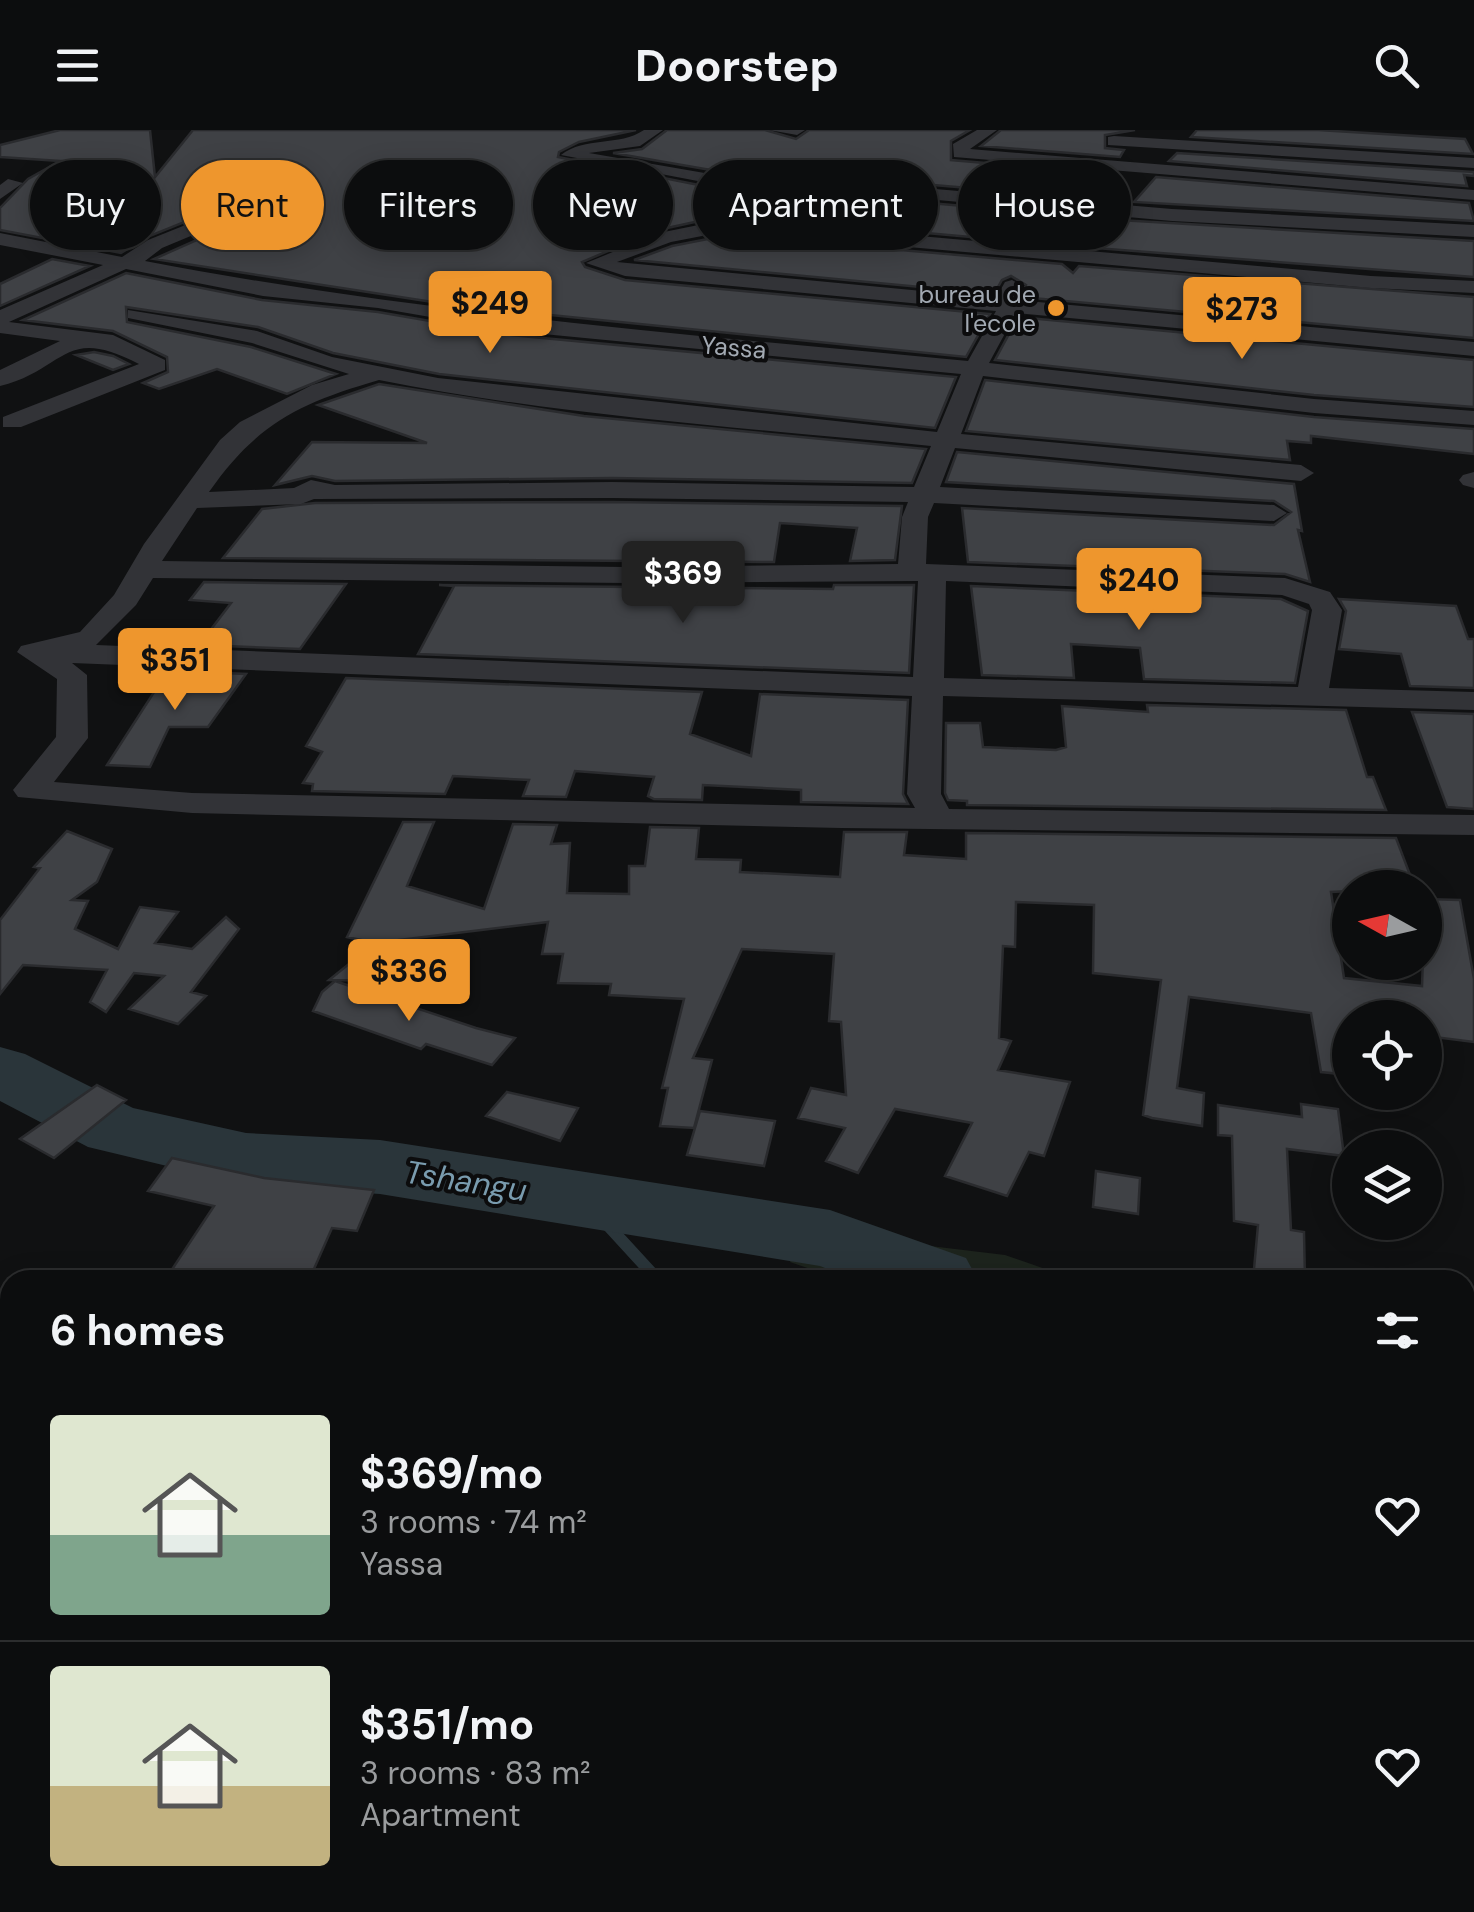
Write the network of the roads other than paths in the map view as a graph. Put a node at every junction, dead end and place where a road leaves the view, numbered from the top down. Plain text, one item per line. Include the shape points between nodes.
1 (655, 130) edge
2 (776, 130) edge
3 (797, 130) edge
4 (989, 130) edge
5 (1103, 140) dead end
6 (1020, 160) edge
7 (1474, 163) edge
8 (1131, 170) edge
9 (1474, 195) edge
10 (958, 198) edge
11 (1131, 228) edge
12 (1474, 231) edge
13 (181, 233) edge
14 (0, 239) edge
15 (30, 243) edge
16 (30, 250) edge
17 (68, 250) edge
18 (1026, 252) junction
19 (127, 261) junction
20 (0, 263) edge
21 (181, 276) junction
22 (1324, 278) junction
23 (1474, 287) edge
24 (1009, 307) junction
25 (135, 314) junction
26 (0, 318) edge
27 (0, 327) edge
28 (85, 337) junction
29 (1474, 348) edge
30 (975, 368) junction
31 (375, 374) junction
32 (0, 379) edge
33 (1474, 418) edge
34 (12, 422) dead end
35 (948, 440) junction
36 (1301, 474) dead end
37 (926, 497) junction
38 (190, 500) junction
39 (1274, 513) dead end
40 (142, 569) junction
41 (922, 573) junction
42 (32, 652) junction
43 (929, 687) junction
44 (1312, 695) junction
45 (1474, 701) edge
46 (937, 818) junction
47 (1474, 825) edge

1 - 10 street via 632,145 588,144 570,157 745,185 793,182
2 - 3 street
4 - 6 street via 965,142 960,153
5 - 7 street
8 - 9 street
11 - 22 street
12 - 22 street
13 - 19 street
14 - 15 street, Yassa
16 - 20 street
17 - 19 street, Yassa
18 - 22 street
18 - 24 street via 1004,302
18 - 24 street via 728,225 596,262
19 - 21 street, Yassa
19 - 26 street
21 - 25 street
21 - 30 street, Yassa via 512,324
22 - 23 street
22 - 24 street
22 - 29 street
24 - 30 street
25 - 28 street
25 - 31 street via 258,338
27 - 28 street
28 - 32 street
28 - 34 street via 112,342 157,365
30 - 33 street, Yassa
30 - 35 street
31 - 35 street via 702,417
31 - 38 street via 320,390 249,427
35 - 36 street
35 - 37 street
37 - 38 street via 310,488 301,496
37 - 39 street via 1032,496
37 - 41 street via 915,517
38 - 40 street
40 - 41 street
40 - 42 street via 126,599 90,638
41 - 43 street
41 - 44 street via 1307,591 1327,610
42 - 43 street
42 - 46 street via 72,675 75,705 72,738 30,790 42,794
43 - 44 street
43 - 46 street via 924,794
44 - 45 street
46 - 47 street

